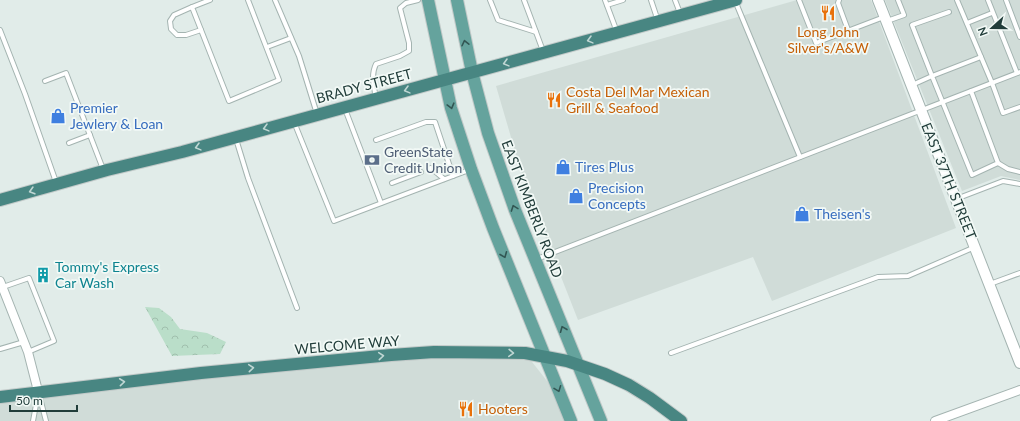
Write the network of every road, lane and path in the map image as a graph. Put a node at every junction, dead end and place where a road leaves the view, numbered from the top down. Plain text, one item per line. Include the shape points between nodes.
1 (210, 0) edge
2 (248, 0) edge
3 (275, 0) edge
4 (418, 0) edge
5 (428, 0) edge
6 (457, 0) edge
7 (490, 0) edge
8 (524, 0) edge
9 (605, 0) edge
10 (623, 0) edge
11 (651, 0) edge
12 (675, 0) edge
13 (735, 0) edge
14 (799, 0) edge
15 (839, 0) edge
16 (878, 0) edge
17 (898, 0) edge
18 (957, 0) edge
19 (988, 0) edge
20 (1006, 0) edge
21 (711, 3) edge
22 (607, 5) junction
23 (192, 7) junction
24 (949, 12) dead end
25 (992, 13) junction
26 (681, 15) junction
27 (885, 19) junction
28 (658, 21) junction
29 (967, 23) junction
30 (0, 30) edge
31 (201, 30) junction
32 (848, 30) junction
33 (536, 32) junction
34 (617, 33) junction
35 (1020, 37) edge
36 (291, 38) junction
37 (267, 48) junction
38 (544, 53) junction
39 (981, 57) junction
40 (472, 72) junction
41 (1018, 72) edge
42 (932, 76) junction
43 (444, 80) junction
44 (45, 81) dead end
45 (992, 83) junction
46 (911, 85) junction
47 (971, 91) junction
48 (377, 98) junction
49 (942, 102) junction
50 (344, 107) junction
51 (1020, 107) edge
52 (921, 111) junction
53 (317, 115) junction
54 (294, 121) junction
55 (90, 135) junction
56 (236, 137) junction
57 (376, 140) dead end
58 (69, 143) dead end
59 (800, 157) junction
60 (998, 163) junction
61 (428, 169) dead end
62 (471, 169) junction
63 (104, 171) junction
64 (421, 172) dead end
65 (1020, 172) edge
66 (453, 176) junction
67 (444, 179) junction
68 (392, 183) dead end
69 (57, 184) junction
70 (1020, 184) edge
71 (956, 199) junction
72 (0, 200) edge
73 (381, 203) junction
74 (975, 247) junction
75 (535, 260) junction
76 (1020, 273) edge
77 (1, 284) edge
78 (990, 284) junction
79 (297, 308) dead end
80 (24, 342) junction
81 (0, 349) edge
82 (28, 352) junction
83 (671, 353) dead end
84 (546, 357) junction
85 (1020, 363) edge
86 (578, 365) junction
87 (1020, 390) edge
88 (38, 391) junction
89 (0, 397) edge
90 (33, 421) edge
91 (46, 421) edge
92 (571, 421) edge
93 (601, 421) edge
94 (681, 421) edge
95 (935, 421) edge

1 - 23 lane
2 - 37 lane
3 - 36 lane
4 - 48 lane via 406,3 400,8 409,51 376,64 373,69 373,85
5 - 43 main road
40 -> 6 main road, EAST KIMBERLY ROAD
7 - 33 lane via 498,20
8 - 33 lane
9 - 22 lane
10 - 22 lane
11 - 28 lane
12 - 26 lane
13 - 21 highway, BRADY STREET
13 - 59 lane
14 - 32 lane via 816,43
15 - 32 lane
16 - 27 street, EAST 37TH STREET
17 - 27 lane via 904,14
18 - 29 lane
19 - 25 lane
20 - 35 lane
21 - 26 highway, BRADY STREET
22 - 34 lane
23 - 31 lane
23 - 31 lane via 174,14 170,20 171,29 177,35
24 - 42 lane via 912,26
25 - 29 lane
25 - 41 lane
26 - 28 highway, BRADY STREET
27 - 32 lane
27 - 46 street, EAST 37TH STREET
28 - 34 highway, BRADY STREET
29 - 39 lane
30 - 69 lane
31 - 37 lane via 229,101 279,80
33 - 38 lane
34 -> 38 highway, BRADY STREET
36 - 37 lane
36 - 53 lane
38 -> 40 highway, BRADY STREET
39 - 42 lane
39 - 45 lane
40 - 43 highway, BRADY STREET
75 -> 40 main road, EAST KIMBERLY ROAD via 488,133
41 - 45 lane
42 - 46 lane
42 - 49 lane
43 -> 48 highway, BRADY STREET
43 -> 62 main road
44 - 55 lane via 66,73
45 - 47 lane
45 - 51 lane via 1003,113
46 - 52 street, EAST 37TH STREET
47 - 49 lane
47 - 60 lane
48 - 50 highway, BRADY STREET
49 - 52 lane
49 - 60 lane via 972,175
50 - 53 highway, BRADY STREET
50 - 73 lane
52 - 59 lane
52 - 71 street, EAST 37TH STREET
53 - 54 highway, BRADY STREET
54 -> 56 highway, BRADY STREET
54 - 73 lane via 334,221
55 - 58 lane
55 - 63 lane
56 -> 63 highway, BRADY STREET
56 - 79 lane via 248,178
57 - 66 lane via 426,122 435,122
59 - 75 lane
60 - 65 lane via 1008,170
61 - 67 lane via 431,168
62 - 66 lane
62 -> 84 main road
63 - 69 highway, BRADY STREET
64 - 68 lane
66 - 67 lane
67 - 73 lane
69 -> 72 highway, BRADY STREET
70 - 71 lane via 1003,181
71 - 74 street, EAST 37TH STREET
74 - 78 street, EAST 37TH STREET
74 - 83 lane via 908,276 878,277
86 -> 75 main road, EAST KIMBERLY ROAD
76 - 78 lane
77 - 80 street
77 - 82 lane via 29,278 54,341
78 - 85 street, EAST 37TH STREET
80 - 81 lane
80 - 82 street
82 - 88 street
84 - 86 highway, WELCOME WAY
88 -> 84 highway, WELCOME WAY via 216,371 434,352 525,354
84 -> 92 main road
86 - 93 main road, EAST KIMBERLY ROAD
86 - 94 highway, WELCOME WAY via 629,385
87 - 95 street
88 - 89 highway, WELCOME WAY
88 - 90 lane
88 - 91 lane

